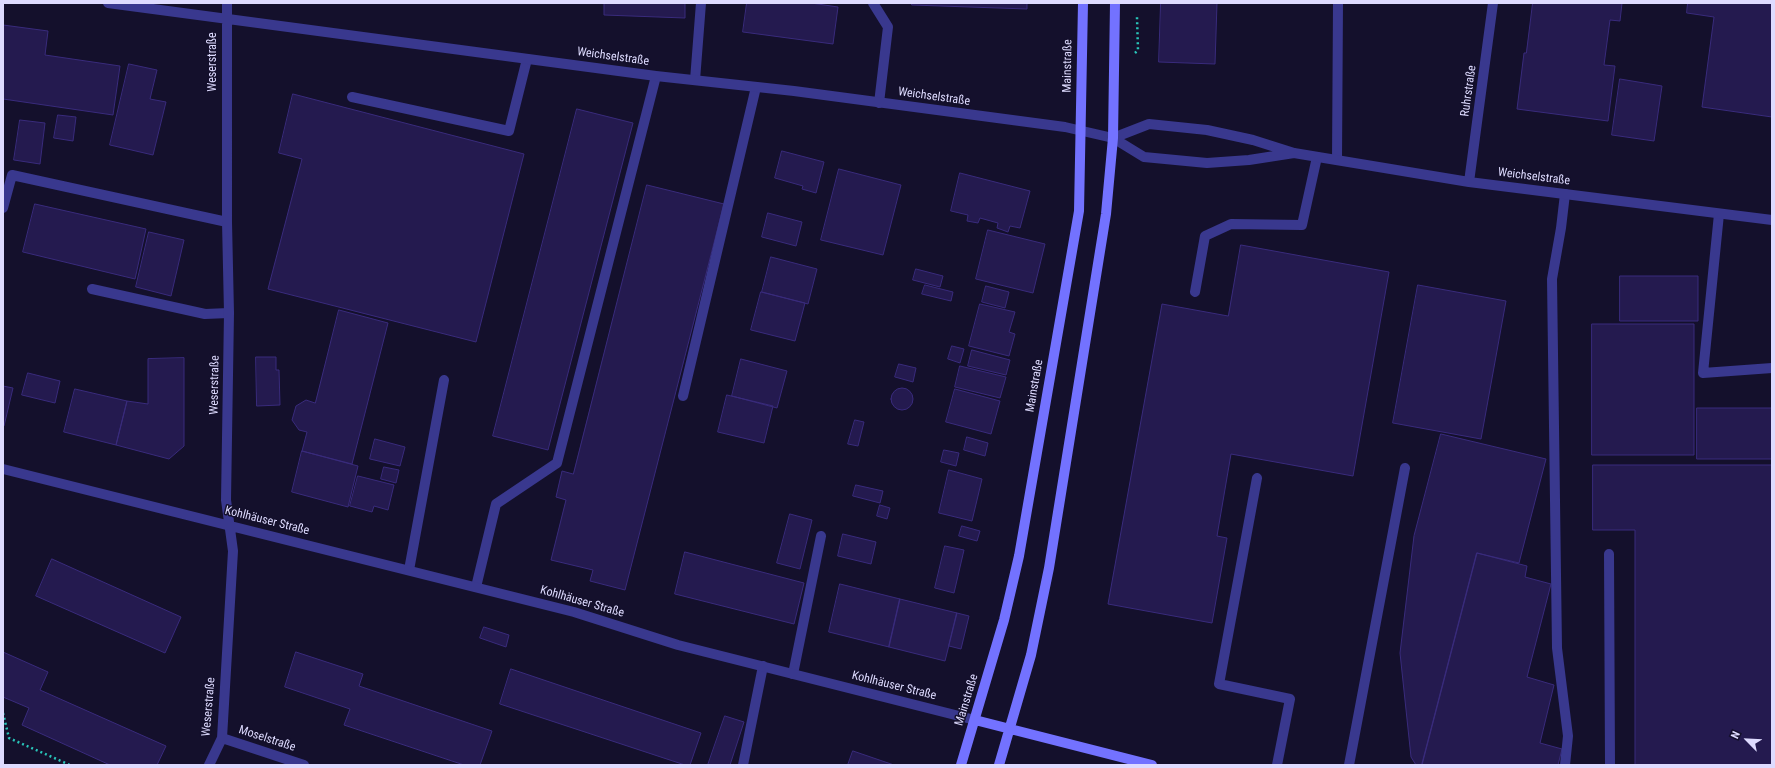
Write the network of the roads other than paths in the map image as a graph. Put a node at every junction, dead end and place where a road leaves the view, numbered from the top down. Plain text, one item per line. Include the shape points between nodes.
1 (108, 3) edge
2 (227, 3) edge
3 (701, 3) edge
4 (873, 3) edge
5 (1082, 3) edge
6 (1115, 3) edge
7 (1338, 3) edge
8 (1493, 3) edge
9 (226, 19) junction
10 (527, 59) junction
11 (656, 76) junction
12 (695, 80) junction
13 (756, 87) junction
14 (352, 97) dead end
15 (879, 103) junction
16 (1081, 131) junction
17 (1113, 138) junction
18 (1294, 153) junction
19 (1317, 157) junction
20 (1337, 160) junction
21 (1469, 182) junction
22 (1565, 194) junction
23 (3, 208) edge
24 (1719, 214) junction
25 (1772, 220) edge
26 (227, 222) junction
27 (92, 289) dead end
28 (1195, 292) dead end
29 (229, 313) junction
30 (1772, 368) edge
31 (444, 380) dead end
32 (683, 396) dead end
33 (1405, 468) dead end
34 (3, 469) edge
35 (1257, 478) dead end
36 (229, 525) junction
37 (821, 536) dead end
38 (1609, 554) dead end
39 (409, 570) junction
40 (476, 587) junction
41 (763, 666) junction
42 (793, 674) junction
43 (975, 720) junction
44 (1010, 729) junction
45 (222, 738) junction
46 (209, 765) edge
47 (304, 765) edge
48 (743, 765) edge
49 (961, 765) edge
50 (999, 765) edge
51 (1152, 765) edge
52 (1277, 765) edge
53 (1349, 765) edge
54 (1565, 765) edge
55 (1610, 765) edge

1 - 9 street, Weichselstraße
2 - 9 street, Weserstraße
3 - 12 street
4 - 15 street via 888,27
5 - 16 main road, Mainstraße
6 - 17 main road
7 - 20 street
8 - 21 street, Ruhrstraße
9 - 10 street, Weichselstraße
9 - 26 street, Weserstraße
10 - 11 street, Weichselstraße
10 - 14 street via 509,131
11 - 12 street, Weichselstraße
11 - 40 street via 557,463 496,504
12 - 13 street, Weichselstraße
13 - 15 street, Weichselstraße
13 - 32 street
15 - 16 street, Weichselstraße
16 - 17 street, Weichselstraße
16 - 43 main road, Mainstraße via 1079,211 1021,548 1004,620
17 - 18 street, Weichselstraße via 1149,124 1207,130 1253,140
17 - 18 street, Weichselstraße via 1144,157 1207,163
17 - 44 main road via 1106,214 1049,568 1031,655
18 - 19 street, Weichselstraße
19 - 20 street, Weichselstraße
19 - 28 street via 1302,226 1231,224 1205,236
20 - 21 street, Weichselstraße
21 - 22 street, Weichselstraße
22 - 24 street, Weichselstraße
22 - 54 street via 1562,228 1552,279 1557,648 1568,736
23 - 26 street via 12,175
24 - 25 street, Weichselstraße
24 - 30 street via 1703,373
26 - 29 street, Weserstraße
27 - 29 street via 205,314
29 - 36 street, Weserstraße via 226,500
31 - 39 street
33 - 53 street
34 - 36 street, Kohlhäuser Straße
35 - 52 street via 1219,684 1290,699
36 - 39 street, Kohlhäuser Straße
36 - 45 street, Weserstraße via 233,551
37 - 42 street
38 - 55 street
39 - 40 street, Kohlhäuser Straße
40 - 41 street, Kohlhäuser Straße via 574,612 678,645
41 - 42 street, Kohlhäuser Straße
41 - 48 street
42 - 43 street, Kohlhäuser Straße
43 - 44 main road, Kohlhäuser Straße
43 - 49 main road, Mainstraße
44 - 50 main road
44 - 51 main road, Kohlhäuser Straße
45 - 46 street, Weserstraße
45 - 47 street, Moselstraße

